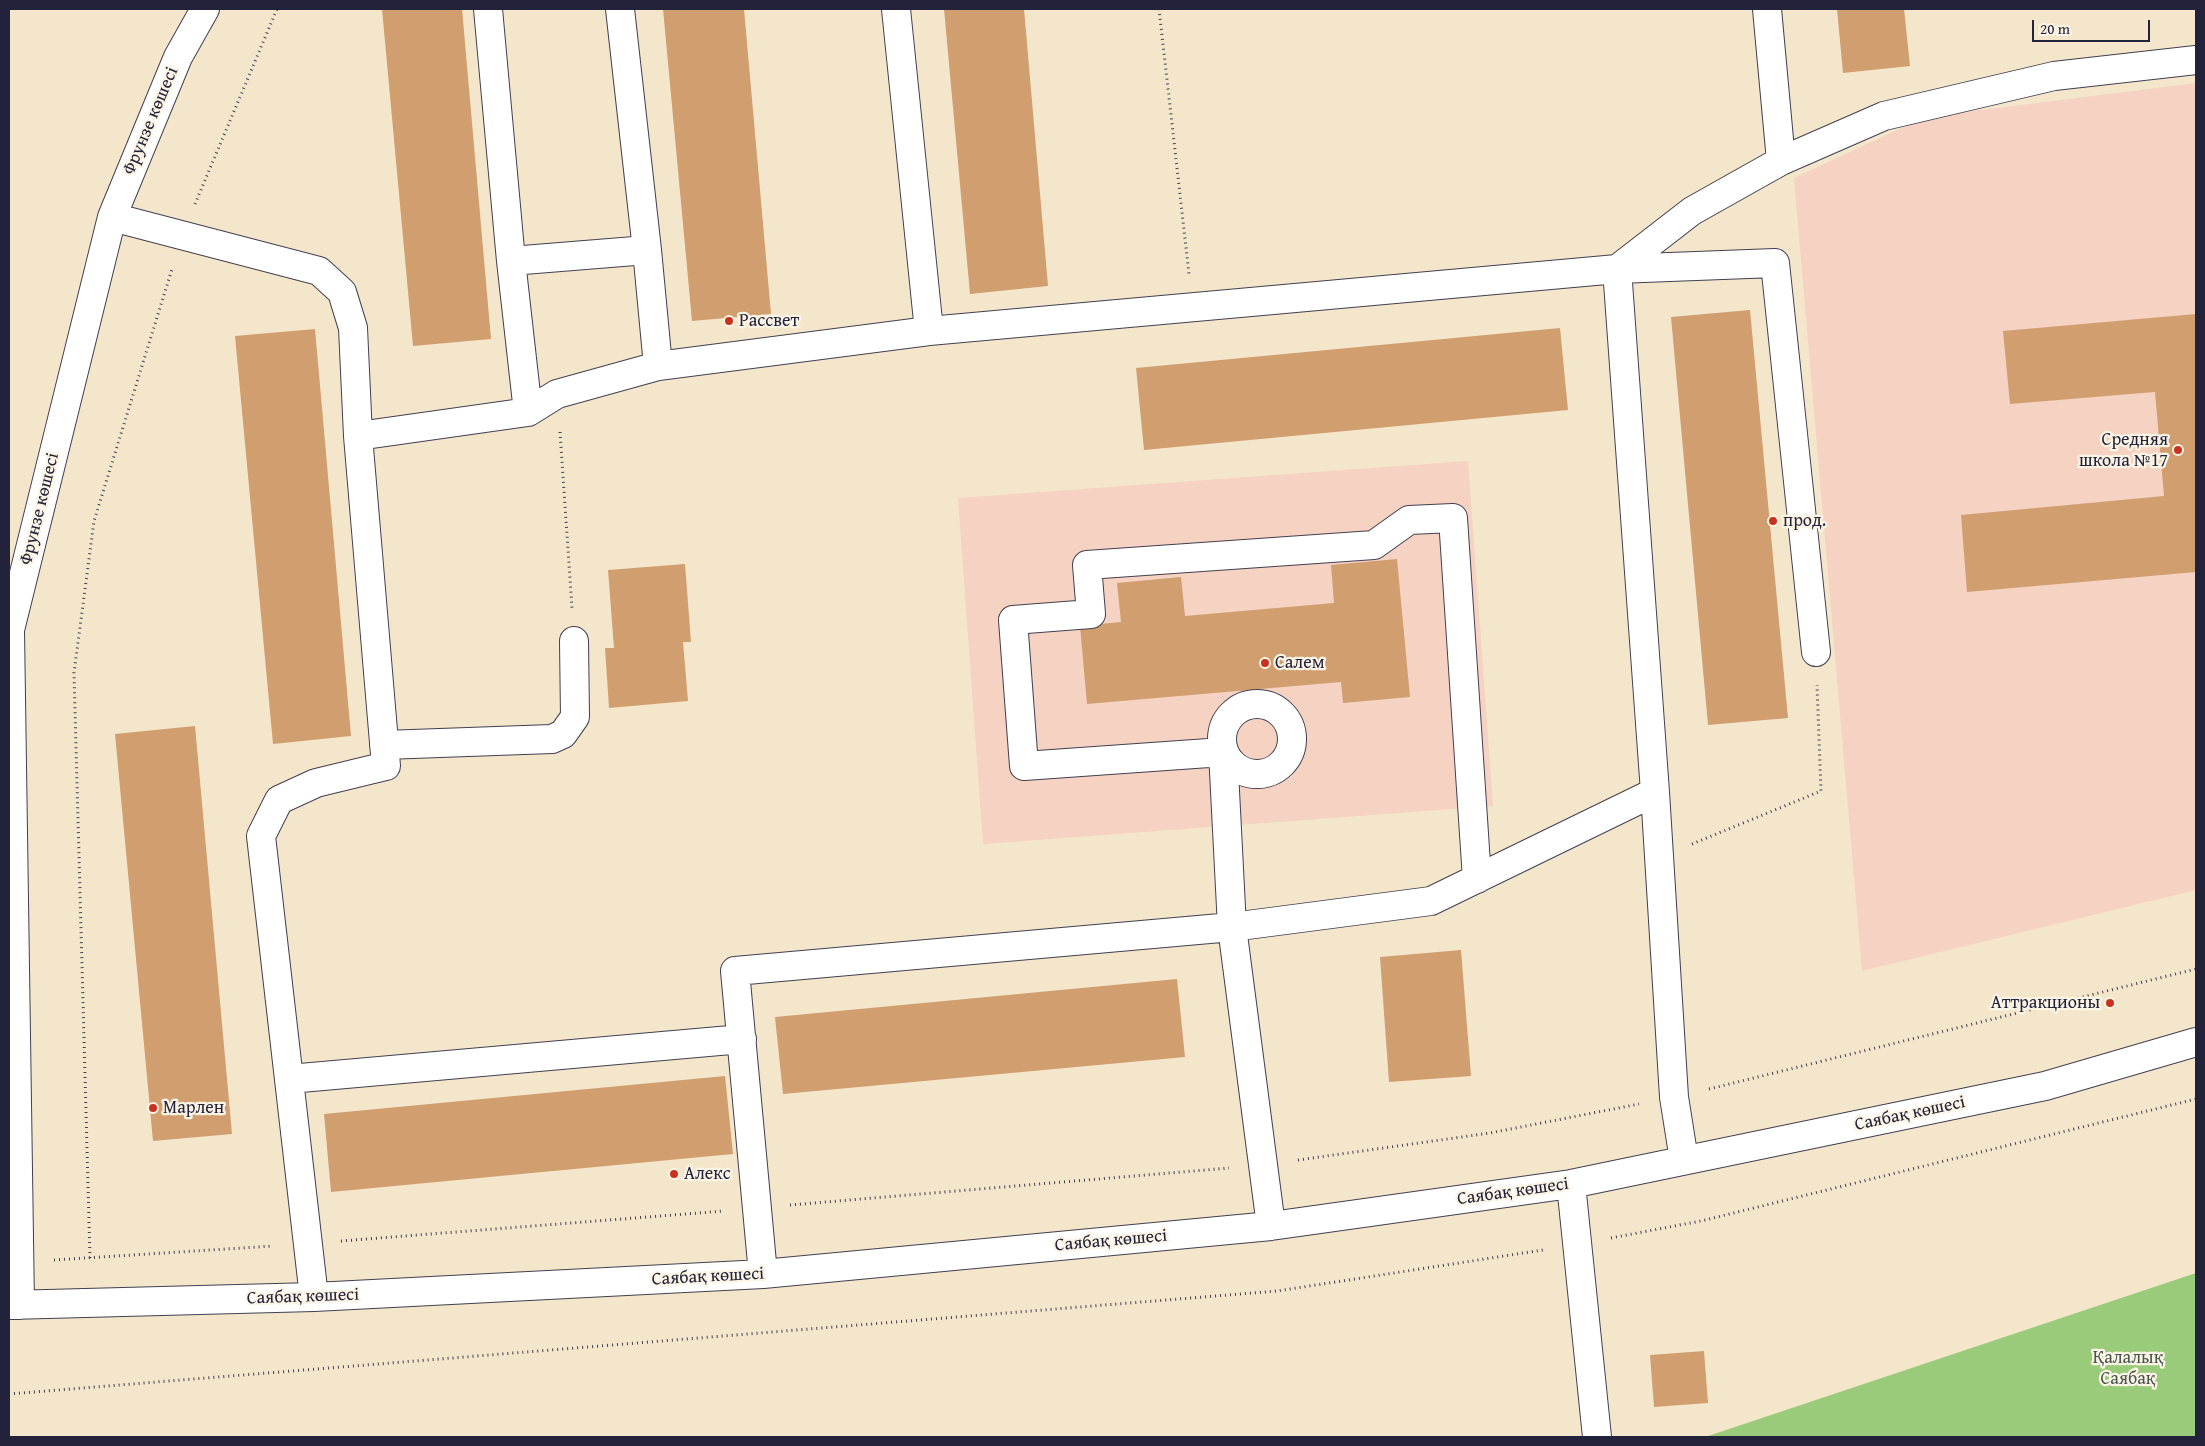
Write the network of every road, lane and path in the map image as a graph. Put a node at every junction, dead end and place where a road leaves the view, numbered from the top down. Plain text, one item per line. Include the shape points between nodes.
1 (204, 9) edge
2 (277, 9) edge
3 (488, 9) edge
4 (620, 9) edge
5 (896, 9) edge
6 (1159, 9) edge
7 (1767, 9) edge
8 (2196, 60) edge
9 (1781, 161) junction
10 (112, 217) junction
11 (182, 234) junction
12 (647, 250) junction
13 (511, 262) junction
14 (1617, 269) junction
15 (1192, 307) junction
16 (929, 331) junction
17 (658, 366) junction
18 (557, 394) junction
19 (528, 412) junction
20 (358, 436) junction
21 (574, 641) joint
22 (1816, 652) joint
23 (384, 745) junction
24 (1655, 792) junction
25 (1660, 857) junction
26 (1477, 879) junction
27 (1232, 927) junction
28 (2196, 969) edge
29 (742, 1039) junction
30 (2196, 1042) edge
31 (289, 1079) junction
32 (1674, 1097) junction
33 (2196, 1099) edge
34 (1684, 1160) junction
35 (1263, 1165) junction
36 (1572, 1184) junction
37 (757, 1208) junction
38 (1271, 1226) junction
39 (308, 1244) junction
40 (1578, 1245) junction
41 (90, 1258) junction
42 (19, 1262) junction
43 (763, 1274) junction
44 (314, 1297) junction
45 (14, 1305) edge
46 (9, 1394) edge
47 (1597, 1437) edge

1 - 10 street, Фрунзе көшесі via 178,57
2 - 11 path
3 - 13 street
4 - 12 street
5 - 16 street
6 - 15 path
7 - 9 street
8 - 9 street via 2054,76 1884,116
9 - 14 street via 1692,211
10 - 11 street
10 - 42 street, Фрунзе көшесі via 10,630
11 - 20 street via 319,271 342,292 353,328
11 - 41 path via 94,521 74,673
12 - 13 street
12 - 17 street
13 - 19 street
14 - 15 street
14 - 22 street via 1775,263
14 - 24 street
15 - 16 street
16 - 17 street
17 - 18 street
18 - 19 street
18 - 21 path
19 - 20 street
20 - 23 street
21 - 23 street via 575,717 563,734 552,739
22 - 25 path via 1821,791
23 - 31 street via 386,766 316,783 279,800 262,836
24 - 25 street
24 - 26 street
25 - 32 street
26 - 27 street via 1430,901
26 - 27 street via 1453,518 1409,520 1374,545 1087,565 1091,614 1013,620 1024,766 1223,752
27 - 29 street via 734,971
27 - 35 street
28 - 32 path
29 - 31 street
29 - 37 street
30 - 34 street, Саябақ көшесі via 2045,1086
31 - 39 street
32 - 34 street
32 - 35 path via 1490,1133
33 - 40 path via 1710,1218
34 - 36 street, Саябақ көшесі
35 - 37 path
35 - 38 street
36 - 38 street, Саябақ көшесі
36 - 40 street
37 - 39 path
37 - 43 street
38 - 43 street, Саябақ көшесі
39 - 41 path
39 - 44 street
40 - 46 path via 1277,1291
40 - 47 street
41 - 42 path
42 - 45 street, Фрунзе көшесі
43 - 44 street, Саябақ көшесі
44 - 45 street, Саябақ көшесі

